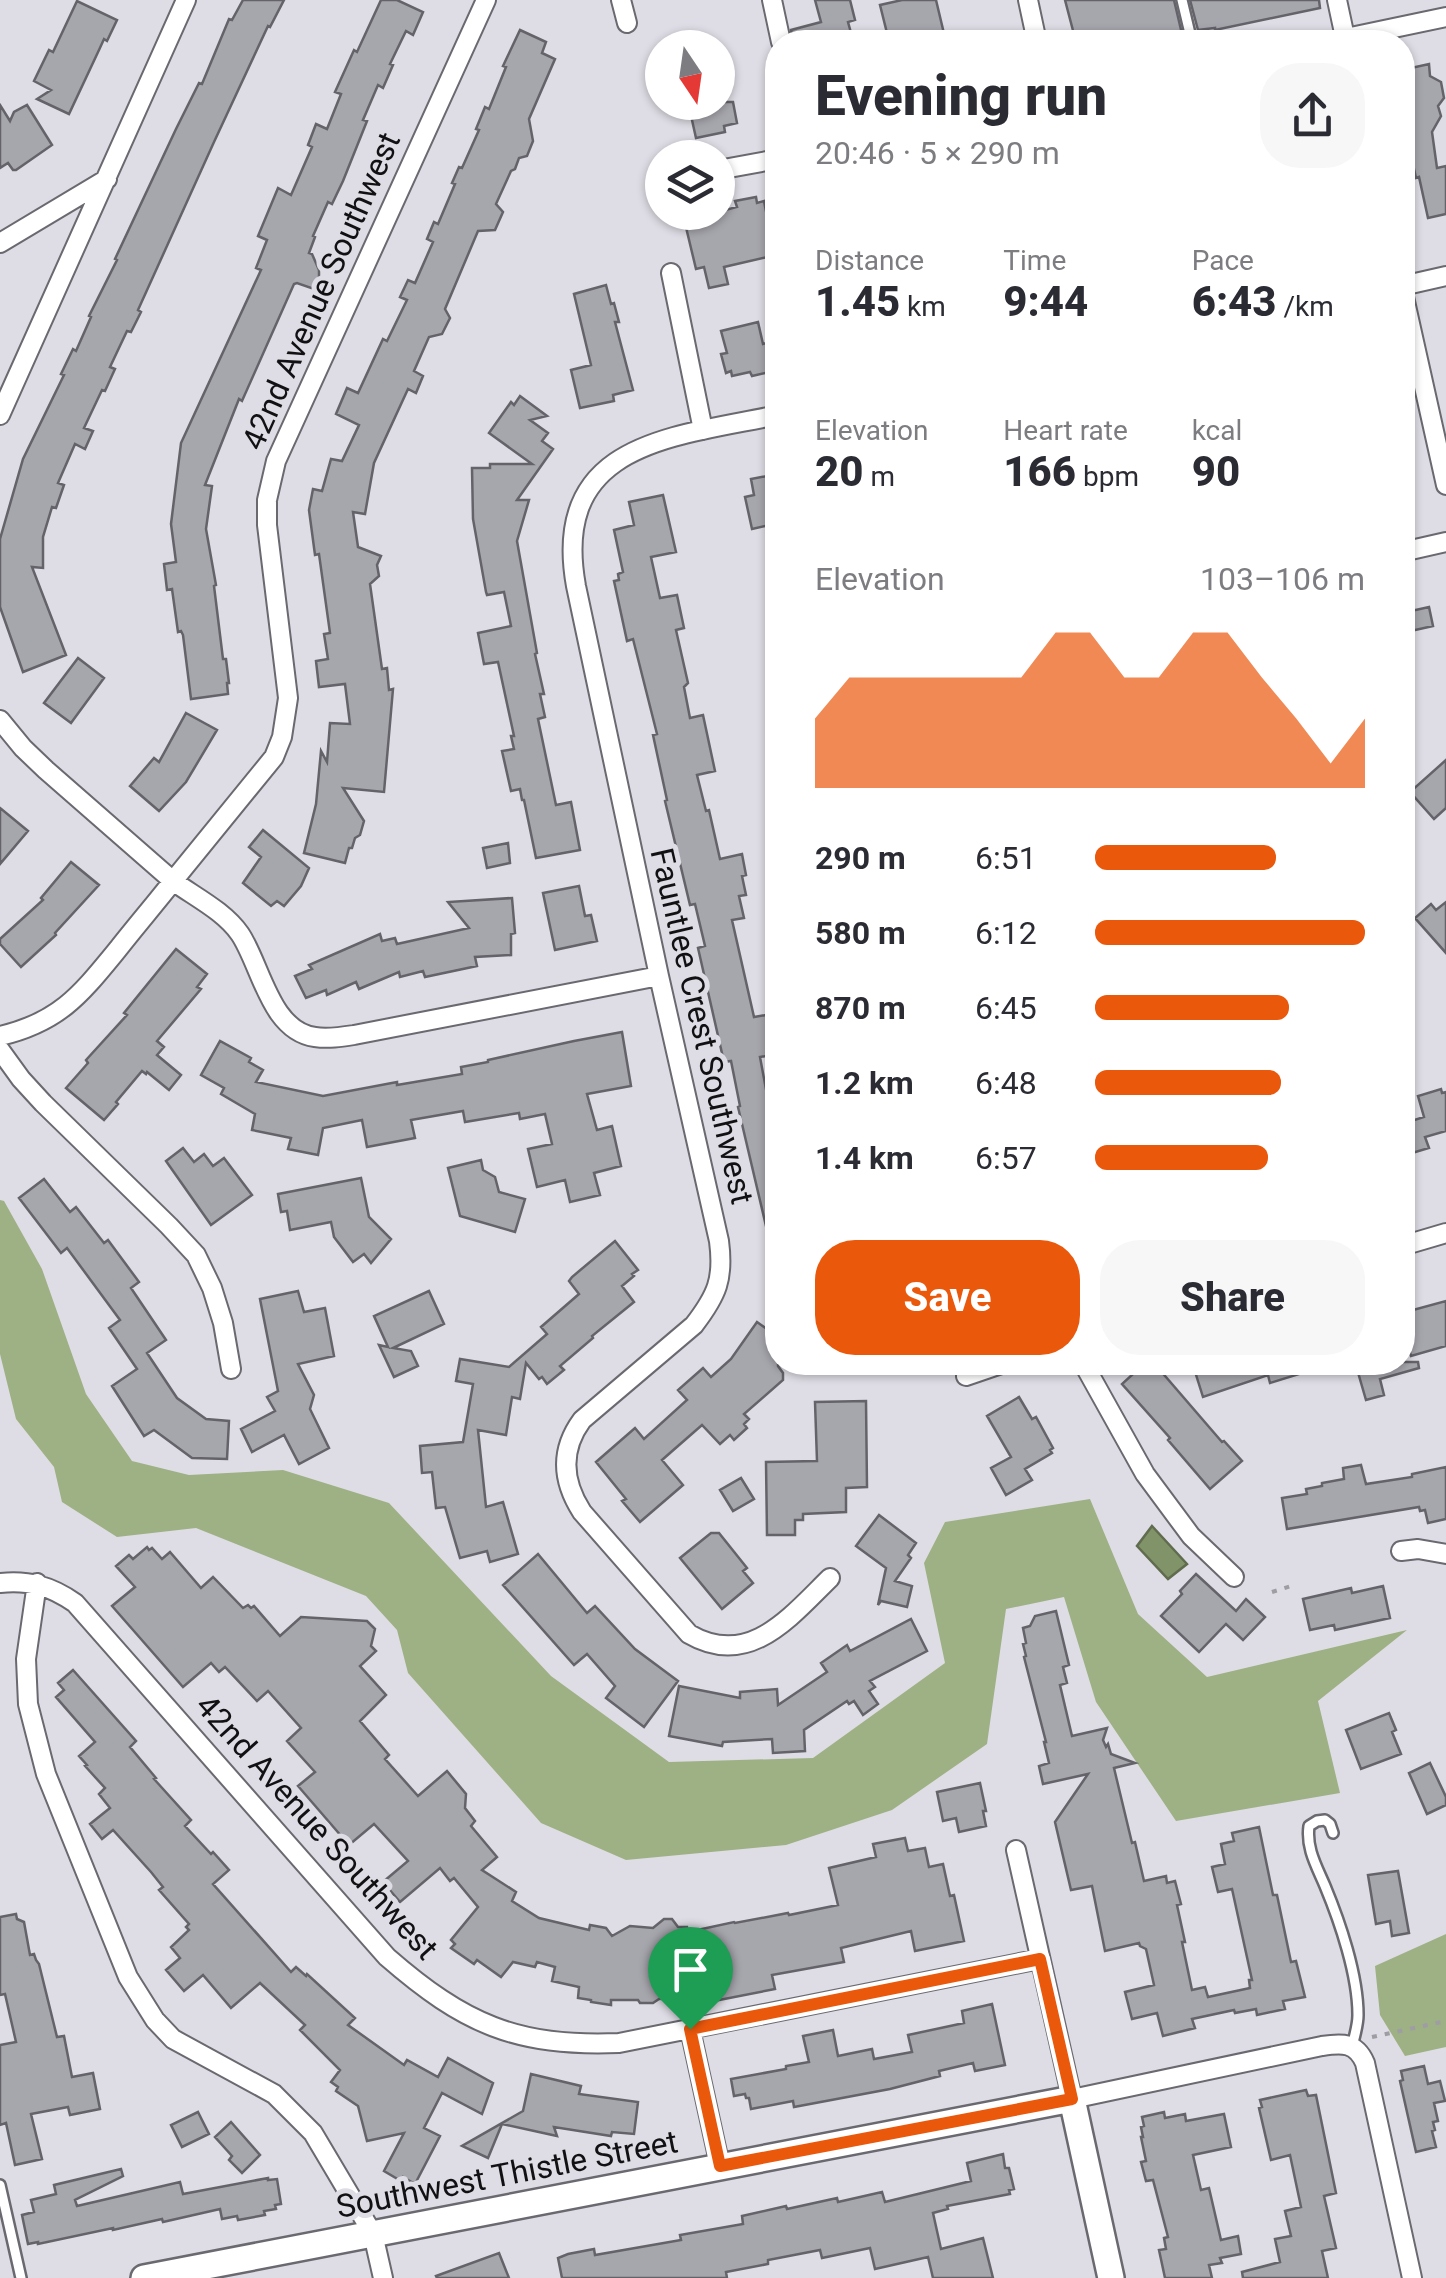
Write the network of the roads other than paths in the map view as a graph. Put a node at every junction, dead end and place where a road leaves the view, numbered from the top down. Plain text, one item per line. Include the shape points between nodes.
1 (186, 0) edge
2 (486, 0) edge
3 (621, 0) edge
4 (772, 0) edge
5 (1028, 0) edge
6 (1182, 0) edge
7 (1337, 0) edge
8 (1446, 17) edge
9 (626, 24) dead end
10 (778, 30) edge
11 (1034, 30) edge
12 (1189, 30) edge
13 (1339, 30) edge
14 (1389, 30) edge
15 (765, 161) edge
16 (735, 167) edge
17 (108, 179) junction
18 (0, 243) edge
19 (671, 273) dead end
20 (1446, 276) edge
21 (1415, 284) edge
22 (1415, 346) edge
23 (0, 414) edge
24 (765, 418) edge
25 (703, 430) junction
26 (1446, 485) edge
27 (1446, 542) edge
28 (1415, 549) edge
29 (0, 720) edge
30 (173, 881) junction
31 (659, 976) junction
32 (0, 1036) edge
33 (0, 1050) edge
34 (1446, 1233) edge
35 (1415, 1242) edge
36 (231, 1369) dead end
37 (969, 1375) edge
38 (1090, 1375) edge
39 (966, 1376) dead end
40 (1401, 1551) dead end
41 (1446, 1554) edge
42 (1234, 1577) dead end
43 (830, 1578) dead end
44 (0, 1583) edge
45 (37, 1583) junction
46 (1333, 1833) dead end
47 (1016, 1850) dead end
48 (1040, 1959) junction
49 (690, 2029) junction
50 (1352, 2046) junction
51 (1072, 2099) junction
52 (720, 2166) junction
53 (0, 2185) edge
54 (373, 2234) junction
55 (21, 2278) edge
56 (144, 2278) edge
57 (383, 2278) edge
58 (1112, 2278) edge
59 (1412, 2278) edge

1 - 17 street
2 - 30 street, 42nd Avenue Southwest via 269,483 288,698 282,737 274,757
3 - 9 street
4 - 10 street
5 - 11 street
6 - 12 lane
7 - 13 street
8 - 14 street
15 - 16 street
17 - 18 street
17 - 23 street
19 - 25 street
20 - 21 street
22 - 26 street
24 - 25 street
25 - 31 street, Fauntlee Crest Southwest via 640,447 604,470 588,488 573,541 572,565
27 - 28 street
29 - 30 street via 46,770
30 - 31 street via 228,920 283,1018 311,1037 354,1035
30 - 32 street, 42nd Avenue Southwest via 80,995 48,1019
31 - 43 street, Fauntlee Crest Southwest via 722,1265 716,1290 694,1325 572,1434 566,1457 572,1497 689,1634 705,1643 756,1640
33 - 36 street via 20,1080 196,1256 223,1323
34 - 35 street
37 - 39 street
38 - 42 street via 1145,1474
40 - 41 street
44 - 45 street
45 - 49 street, 42nd Avenue Southwest via 75,1603 386,1957 426,1991 506,2033 541,2041 620,2043
45 - 54 street via 26,1659 28,1704 46,1774 128,1978 173,2038 252,2080 293,2111 313,2132
46 - 50 lane via 1325,1820 1309,1826 1311,1856 1356,1989
47 - 48 street
48 - 49 street, 42nd Avenue Southwest
48 - 51 street
49 - 52 street
50 - 51 street, Southwest Thistle Street via 1322,2046
50 - 59 street via 1365,2063
51 - 52 main road, Southwest Thistle Street
51 - 58 main road
52 - 54 main road, Southwest Thistle Street
53 - 55 lane
54 - 56 main road, Southwest Thistle Street
54 - 57 street

